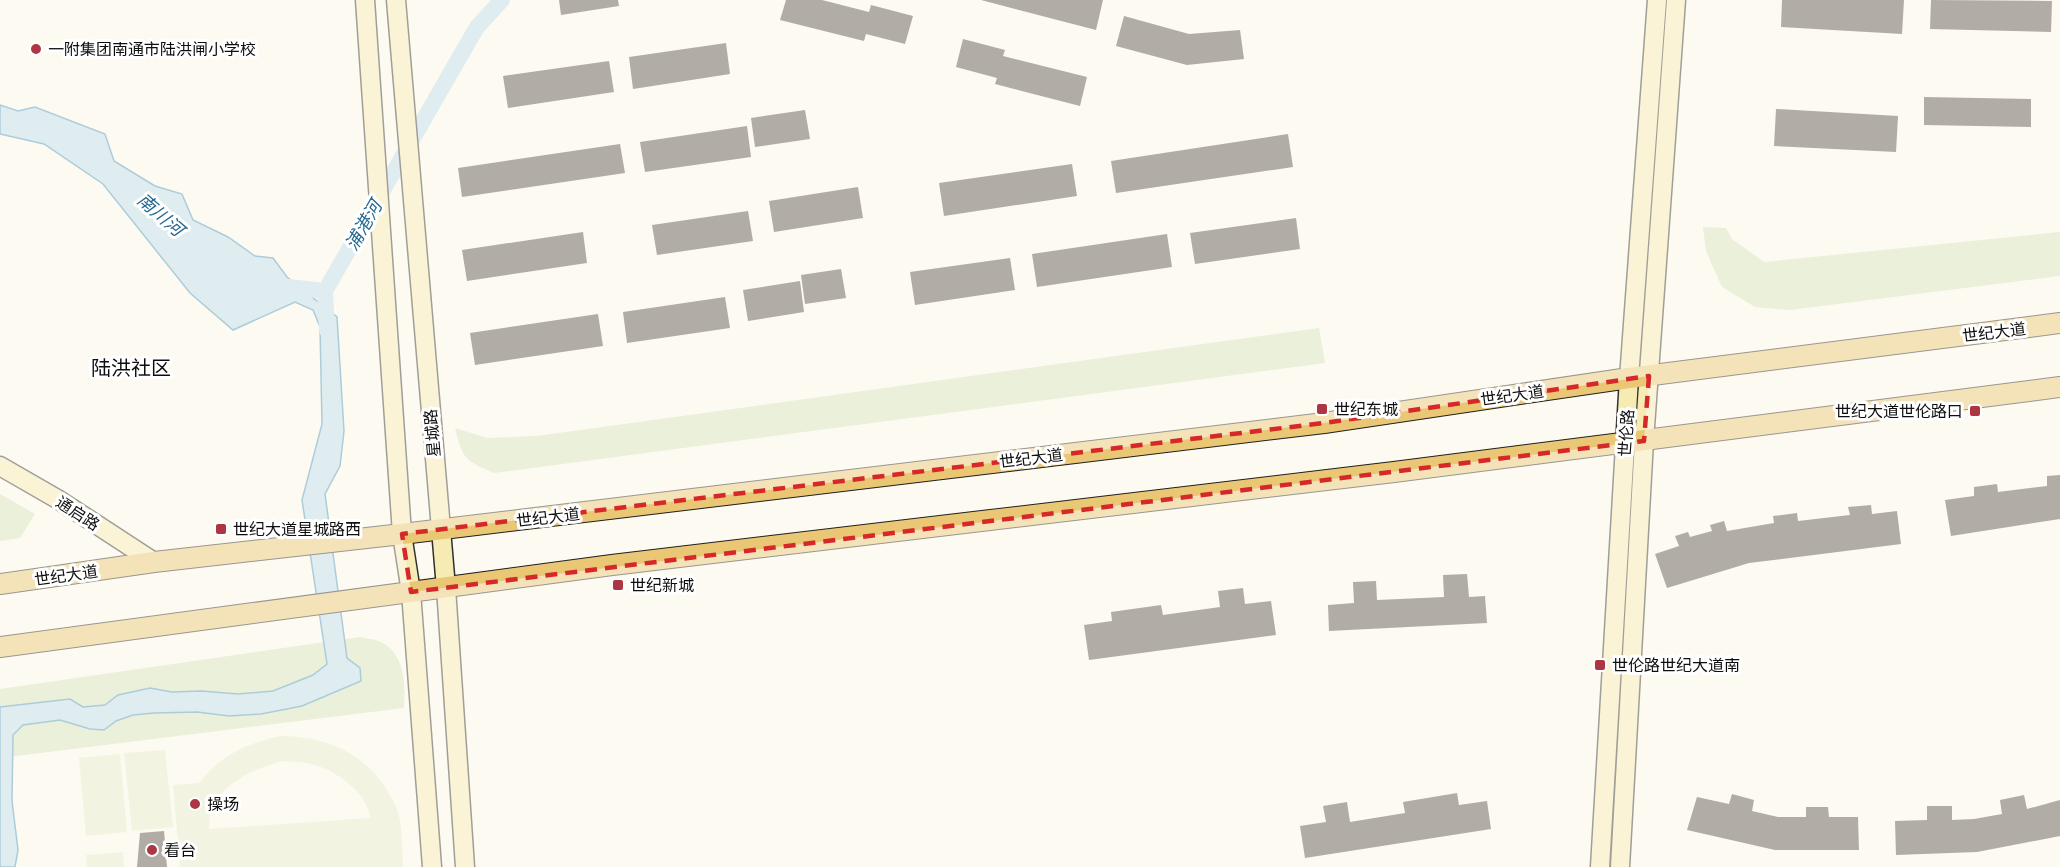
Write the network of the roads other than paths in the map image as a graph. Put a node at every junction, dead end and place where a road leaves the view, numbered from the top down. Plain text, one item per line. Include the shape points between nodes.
1 (365, 0) edge
2 (396, 0) edge
3 (1657, 0) edge
4 (1676, 0) edge
5 (2060, 323) edge
6 (1649, 376) junction
7 (1629, 378) junction
8 (2060, 387) edge
9 (1635, 442) junction
10 (0, 466) edge
11 (440, 530) junction
12 (402, 534) junction
13 (154, 562) junction
14 (0, 584) edge
15 (446, 588) junction
16 (411, 592) junction
17 (0, 648) edge
18 (432, 867) edge
19 (465, 867) edge
20 (1600, 867) edge
21 (1620, 867) edge

1 - 12 street
2 - 11 street, 星城路
3 - 7 street, 世伦路
4 - 6 street, 世伦路
5 - 6 main road, 世纪大道
6 - 7 main road, 世纪大道
6 - 9 street, 世伦路
7 - 9 street, 世伦路
7 - 11 main road, 世纪大道 via 1324,423
8 - 9 main road
9 - 15 main road
9 - 20 street, 世伦路
9 - 21 street, 世伦路
10 - 13 street, 通启路
11 - 12 main road, 世纪大道
11 - 15 street, 星城路
12 - 13 main road, 世纪大道
12 - 16 street
13 - 14 main road, 世纪大道
15 - 16 main road
15 - 19 street, 星城路
16 - 17 main road
16 - 18 street

